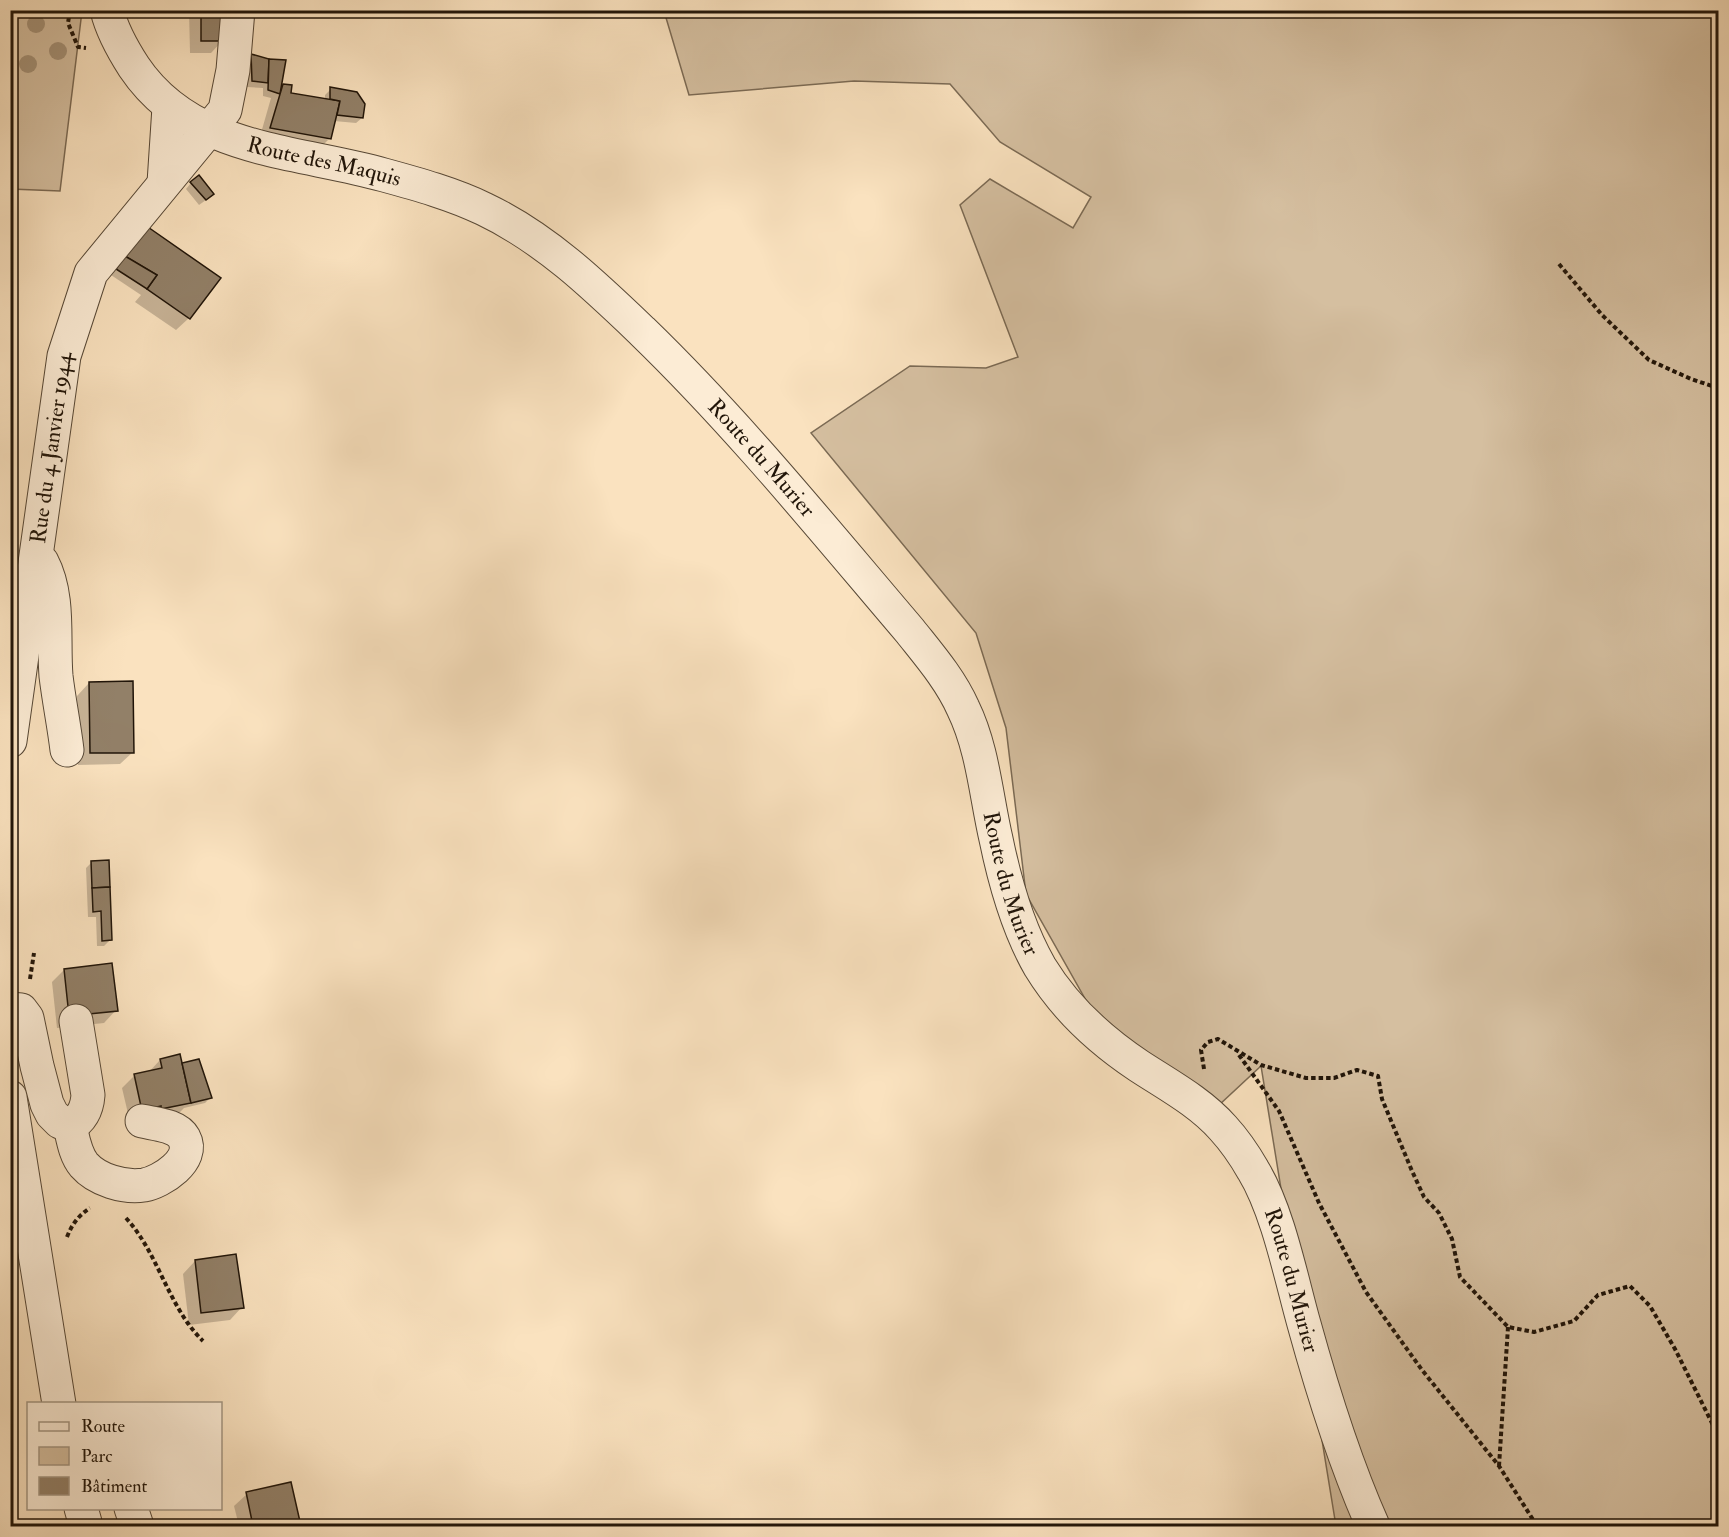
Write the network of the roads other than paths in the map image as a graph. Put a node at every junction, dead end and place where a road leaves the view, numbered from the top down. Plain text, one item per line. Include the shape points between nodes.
1 (107, 10) edge
2 (238, 10) edge
3 (170, 107) junction
4 (210, 130) junction
5 (164, 183) junction
6 (579, 272) joint
7 (37, 551) junction
8 (10, 741) edge
9 (67, 750) dead end
10 (10, 1009) edge
11 (76, 1021) dead end
12 (10, 1097) edge
13 (142, 1121) dead end
14 (70, 1126) junction
15 (59, 1402) edge
16 (81, 1510) edge
17 (131, 1510) edge
18 (86, 1527) edge
19 (136, 1527) edge
20 (1373, 1527) edge

1 - 3 street, Route des Maquis via 121,48 141,78
2 - 4 street, Rue du 4 Janvier 1944 via 225,110
3 - 4 street, Route des Maquis
3 - 5 street
4 - 5 street, Rue du 4 Janvier 1944
4 - 6 street, Route des Maquis via 260,148 384,174 471,204 510,222
5 - 7 street, Rue du 4 Janvier 1944 via 91,273 64,356
6 - 20 street, Route du Murier via 727,417 939,667 963,708 978,751 1007,883 1021,928 1040,967 1067,1005 1101,1038 1182,1093 1223,1128 1254,1172 1274,1218 1345,1459
7 - 8 street, Rue du 4 Janvier 1944
7 - 9 street via 52,589 56,676
10 - 14 street via 21,1010 27,1018 47,1104 60,1122
11 - 14 street via 88,1095 78,1121
12 - 15 street
13 - 14 street via 172,1128 184,1138 186,1146 178,1168 144,1185 97,1176 77,1155
16 - 18 street
17 - 19 street

